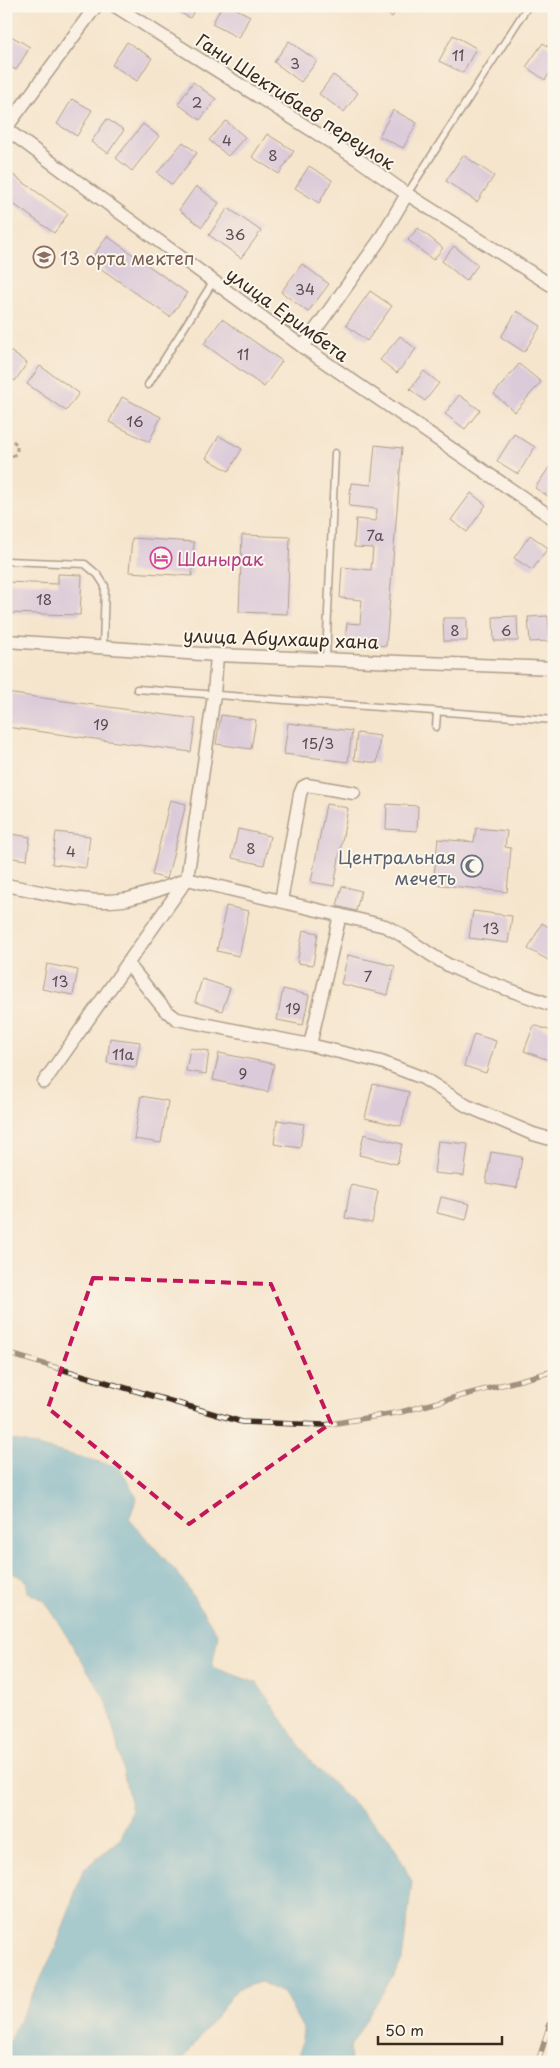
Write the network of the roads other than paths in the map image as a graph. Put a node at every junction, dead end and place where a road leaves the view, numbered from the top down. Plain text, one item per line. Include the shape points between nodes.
1 (96, 6) edge
2 (115, 6) edge
3 (528, 6) edge
4 (6, 129) edge
5 (407, 194) junction
6 (213, 282) junction
7 (554, 287) edge
8 (302, 347) junction
9 (148, 385) dead end
10 (335, 453) dead end
11 (554, 519) edge
12 (6, 561) edge
13 (6, 641) edge
14 (103, 646) junction
15 (217, 654) junction
16 (326, 658) junction
17 (554, 668) edge
18 (137, 689) dead end
19 (214, 695) junction
20 (437, 713) junction
21 (554, 720) edge
22 (436, 727) dead end
23 (354, 793) dead end
24 (186, 879) junction
25 (6, 885) edge
26 (281, 901) junction
27 (340, 915) junction
28 (128, 964) junction
29 (554, 1006) edge
30 (310, 1045) junction
31 (44, 1082) dead end
32 (554, 1140) edge

1 - 4 street
2 - 5 street, Гани Шектибаев переулок via 359,160
3 - 5 lane
4 - 6 street, улица Еримбета
5 - 7 street, Гани Шектибаев переулок
5 - 8 street via 379,240
6 - 8 street, улица Еримбета
6 - 9 lane
8 - 11 street, улица Еримбета
10 - 16 lane
12 - 14 lane via 85,564 98,574 105,586
13 - 14 street, улица Абулхаир хана
14 - 15 street, улица Абулхаир хана
15 - 16 street, улица Абулхаир хана
15 - 19 street
16 - 17 street, улица Абулхаир хана
18 - 19 lane
19 - 20 lane
19 - 24 street
20 - 21 lane
20 - 22 lane
23 - 26 street via 303,787
24 - 25 street via 127,899 82,900
24 - 26 street
24 - 28 street
26 - 27 street
27 - 29 street via 385,926 452,967
27 - 30 street
28 - 30 street via 165,1010 177,1019
28 - 31 street
30 - 32 street via 403,1069 424,1078 467,1106

